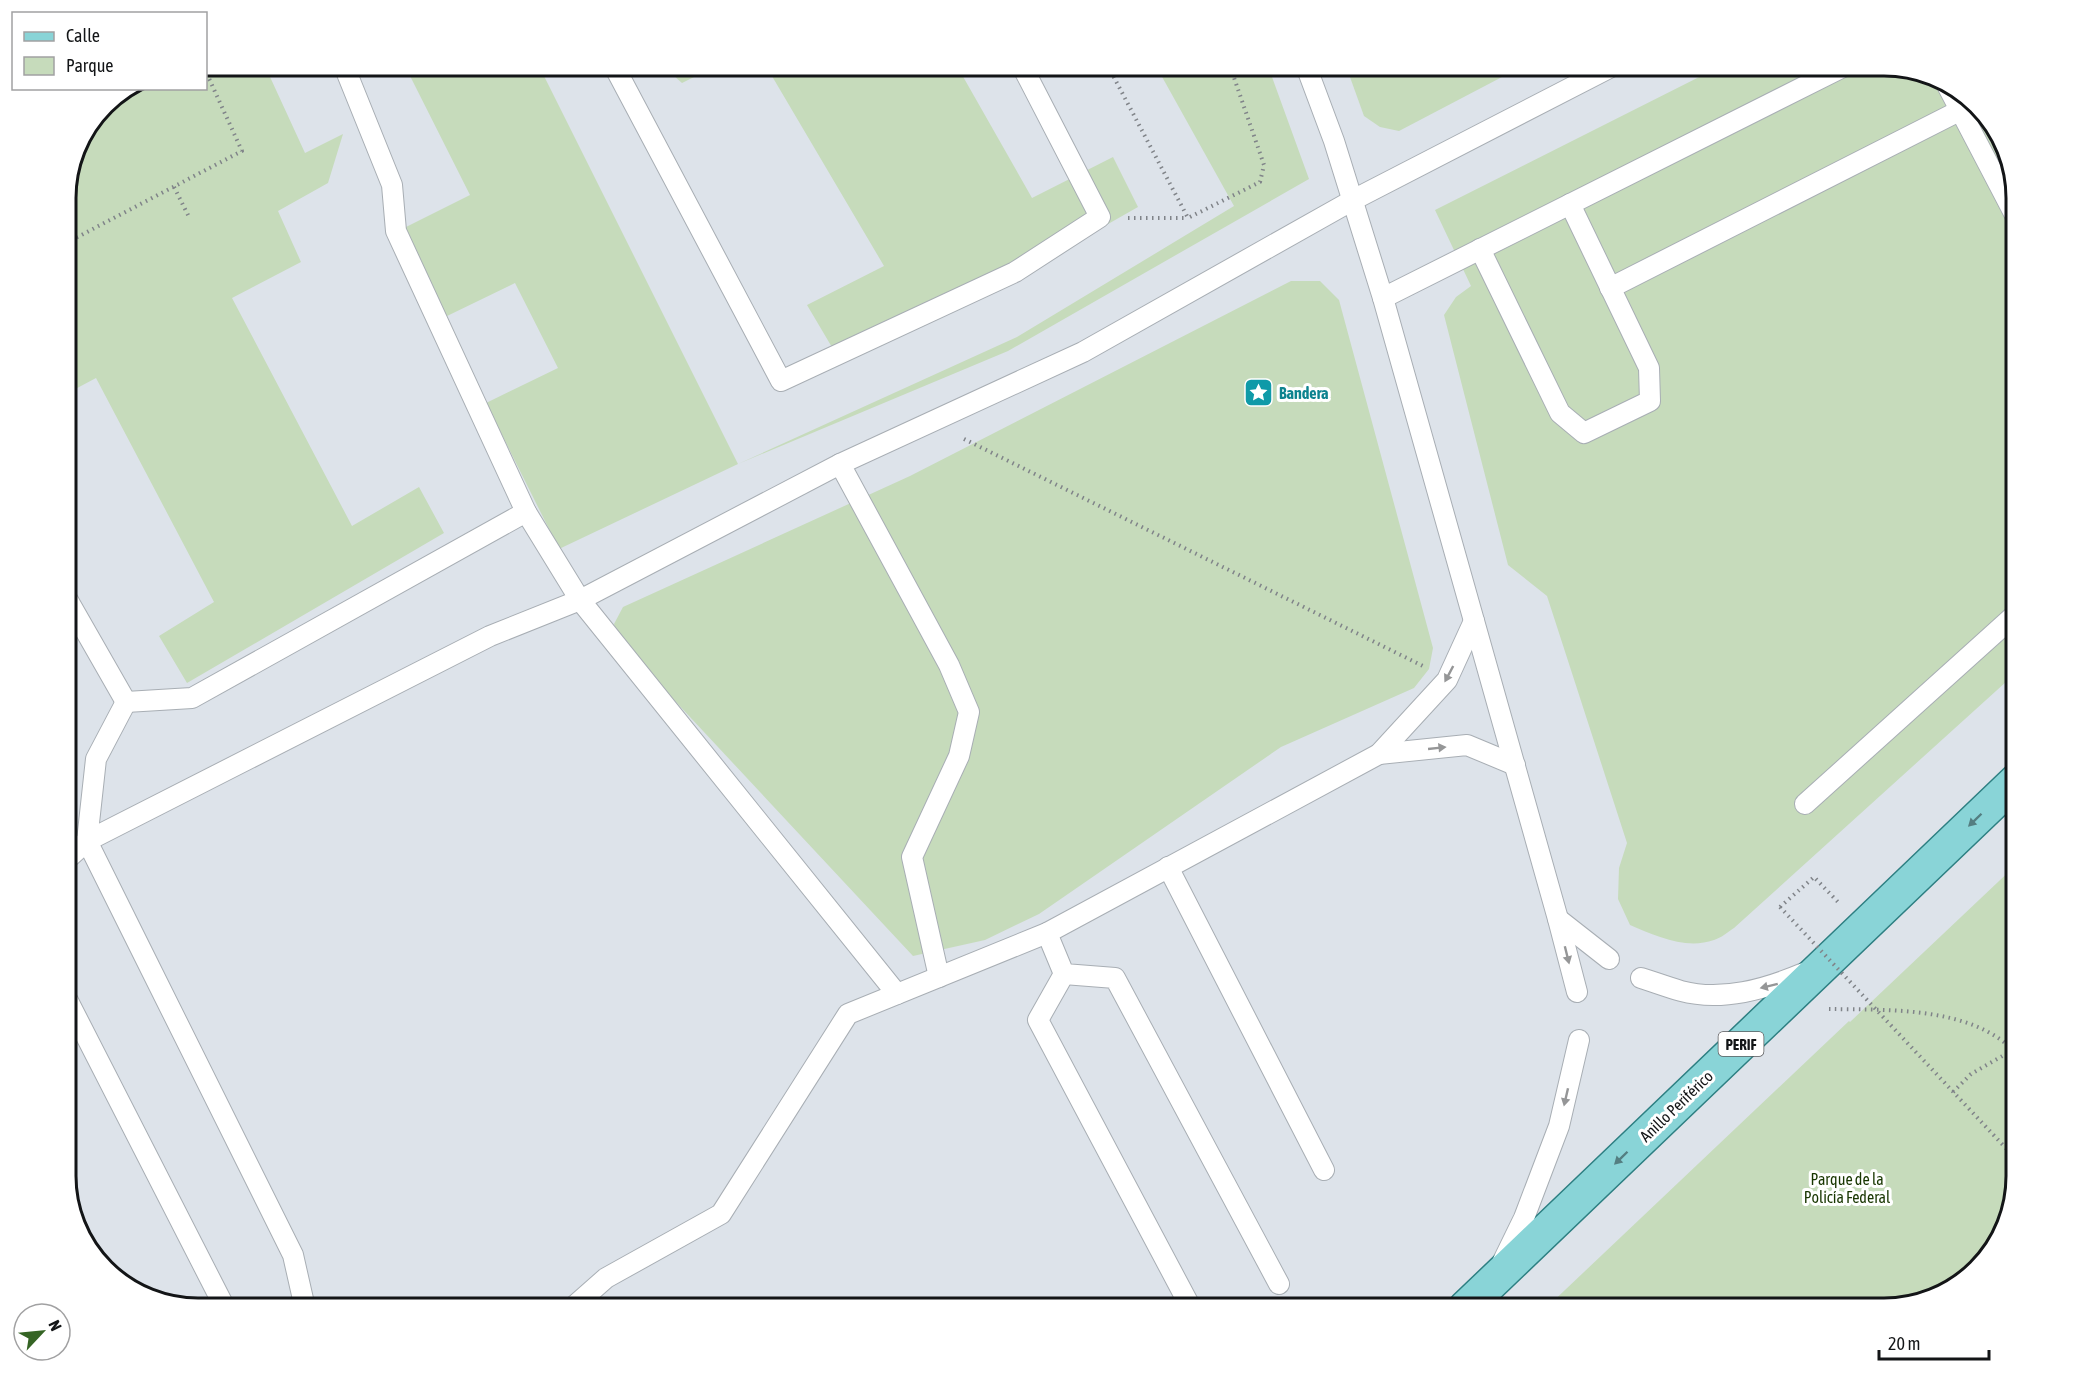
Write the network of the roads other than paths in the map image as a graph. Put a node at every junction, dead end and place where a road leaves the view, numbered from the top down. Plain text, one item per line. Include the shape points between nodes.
1 (348, 76) edge
2 (619, 76) edge
3 (1027, 76) edge
4 (1310, 76) edge
5 (1594, 76) edge
6 (1825, 76) edge
7 (1953, 98) edge
8 (1959, 111) junction
9 (2006, 198) edge
10 (1353, 200) junction
11 (1570, 204) junction
12 (1480, 249) junction
13 (1610, 288) junction
14 (1383, 298) junction
15 (840, 464) junction
16 (526, 512) junction
17 (580, 600) junction
18 (77, 616) edge
19 (1474, 621) junction
20 (2006, 624) edge
21 (126, 702) junction
22 (1379, 754) junction
23 (1515, 765) junction
24 (2006, 790) edge
25 (1805, 804) dead end
26 (87, 841) junction
27 (77, 850) edge
28 (1168, 867) junction
29 (1558, 919) junction
30 (1047, 933) junction
31 (1609, 959) dead end
32 (1823, 964) junction
33 (1064, 974) junction
34 (939, 977) junction
35 (1641, 978) dead end
36 (1576, 992) dead end
37 (897, 994) junction
38 (77, 1018) edge
39 (1579, 1040) dead end
40 (1324, 1170) dead end
41 (1494, 1280) junction
42 (1279, 1284) dead end
43 (220, 1298) edge
44 (303, 1298) edge
45 (583, 1298) edge
46 (1186, 1298) edge
47 (1475, 1298) edge

1 - 16 lane via 392,185 396,231
2 - 3 lane via 781,381 1015,272 1100,218
4 - 10 lane
5 - 10 lane
6 - 11 lane
7 - 8 lane
8 - 9 lane
8 - 13 lane
10 - 14 lane
10 - 15 lane via 1083,352
11 - 12 lane
11 - 13 lane
12 - 13 lane via 1560,413 1584,433 1650,401 1649,368
12 - 14 lane
14 - 19 lane
15 - 17 lane
15 - 34 lane via 949,666 969,712 958,756 912,857
16 - 17 lane
16 - 21 lane via 192,698
17 - 26 lane via 490,636
17 - 37 lane
18 - 21 lane
19 -> 22 lane via 1447,680
19 - 23 lane
20 - 25 lane
21 - 26 lane via 96,759
22 -> 23 lane via 1467,745
22 - 28 lane
23 - 29 lane
24 -> 32 main road, Anillo Periférico / PERIF
26 - 27 lane
26 - 44 lane via 293,1255
28 - 30 lane
28 - 40 lane
29 - 31 lane
29 -> 36 lane
30 - 33 lane
30 - 34 lane
32 -> 35 lane via 1775,985 1728,995 1683,992
32 -> 41 main road, Anillo Periférico / PERIF
33 - 42 lane via 1115,978
33 - 46 lane via 1038,1020
34 - 37 lane
37 - 45 lane via 848,1014 721,1214 606,1278
38 - 43 lane
39 -> 41 lane via 1559,1126 1524,1218
41 - 47 main road, Anillo Periférico / PERIF

